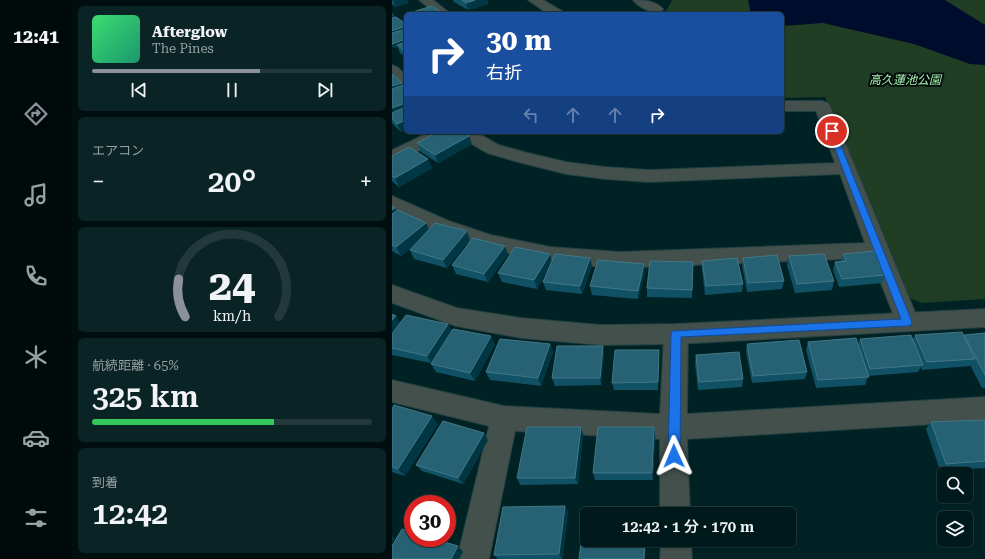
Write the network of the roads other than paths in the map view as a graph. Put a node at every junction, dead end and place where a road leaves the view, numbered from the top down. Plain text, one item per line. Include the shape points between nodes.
1 (424, 0) edge
2 (534, 0) edge
3 (639, 0) edge
4 (656, 8) edge
5 (441, 12) edge
6 (554, 12) edge
7 (392, 70) edge
8 (404, 81) edge
9 (784, 106) edge
10 (440, 134) edge
11 (467, 134) edge
12 (392, 157) edge
13 (846, 168) junction
14 (392, 202) edge
15 (878, 250) junction
16 (392, 294) edge
17 (985, 318) edge
18 (907, 322) junction
19 (676, 334) junction
20 (392, 391) edge
21 (985, 409) edge
22 (504, 418) junction
23 (673, 427) junction
24 (675, 507) edge
25 (676, 547) edge
26 (473, 559) edge
27 (676, 559) edge

1 - 5 street
2 - 6 street
3 - 4 street
7 - 8 street
9 - 13 street via 822,106
10 - 12 street
11 - 13 street via 493,149 524,158 566,168 605,173 649,176
13 - 15 street
14 - 15 street via 442,226 489,242 551,255 620,260
15 - 18 street
16 - 19 street via 456,317 522,328 601,335
17 - 18 street
18 - 19 street
19 - 23 street
20 - 22 street
21 - 23 street
22 - 23 street
22 - 26 street
23 - 24 street
25 - 27 street

